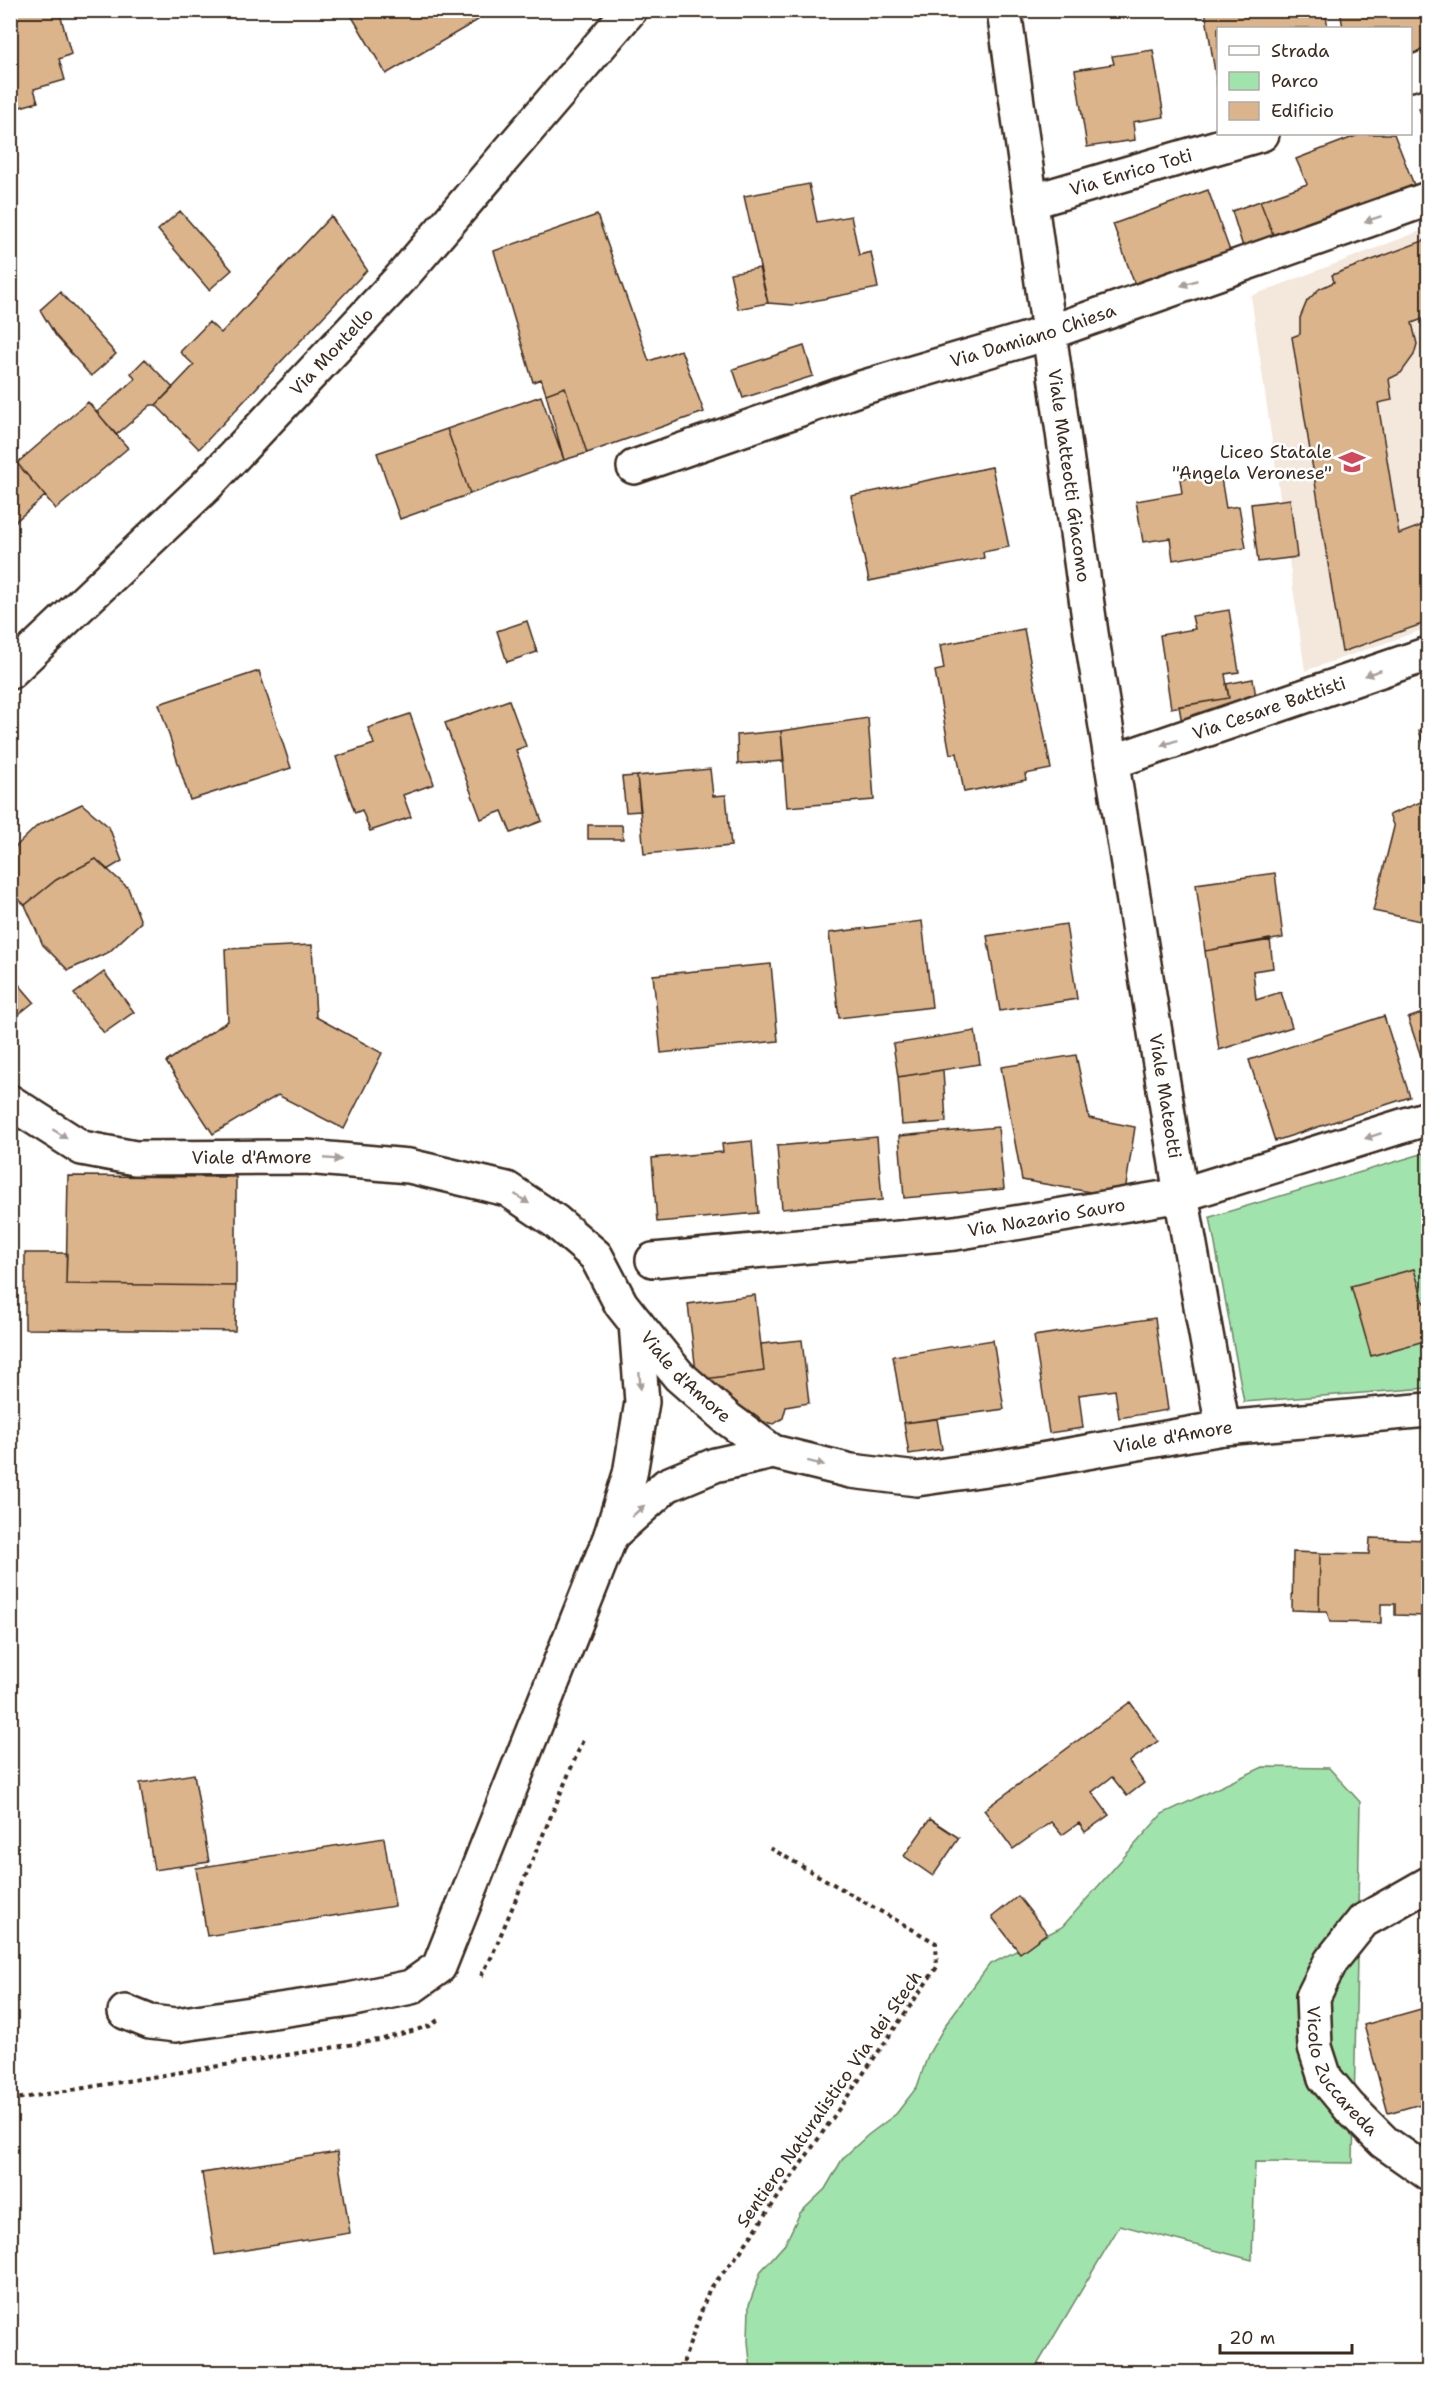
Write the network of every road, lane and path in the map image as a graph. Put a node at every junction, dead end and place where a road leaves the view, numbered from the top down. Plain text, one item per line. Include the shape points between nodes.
1 (630, 10) edge
2 (1005, 10) edge
3 (1428, 67) edge
4 (1412, 74) edge
5 (1259, 135) edge
6 (1428, 199) edge
7 (1033, 201) junction
8 (1048, 333) junction
9 (634, 467) dead end
10 (1428, 654) edge
11 (10, 672) edge
12 (1112, 762) junction
13 (10, 1102) edge
14 (1428, 1118) edge
15 (1182, 1195) junction
16 (653, 1260) dead end
17 (636, 1323) junction
18 (1428, 1410) edge
19 (1223, 1428) junction
20 (773, 1452) junction
21 (611, 1535) junction
22 (770, 1848) dead end
23 (1428, 1884) edge
24 (125, 2012) dead end
25 (1428, 2173) edge
26 (683, 2373) edge

1 - 11 street, Via Montello via 392,288 205,487
2 - 7 street, Viale Matteotti Giacomo
3 - 4 street
5 - 7 street, Via Enrico Toti
6 -> 8 street, Via Damiano Chiesa
7 - 8 street, Viale Matteotti Giacomo
8 - 9 street, Via Damiano Chiesa via 861,388
8 - 12 street, Viale Matteotti Giacomo
10 -> 12 street, Via Cesare Battisti
12 - 15 street, Viale Mateotti
13 -> 17 street, Viale d'Amore via 82,1148 135,1158 318,1158 409,1166 507,1189 555,1221 596,1256 621,1304
14 -> 15 street, Via Nazario Sauro
15 - 16 street, Via Nazario Sauro via 955,1233
15 - 19 street, Viale Mateotti
17 - 20 street, Viale d'Amore via 680,1376
17 -> 21 street via 642,1402 630,1474
18 - 19 street, Viale d'Amore
20 -> 19 street, Viale d'Amore via 851,1471 918,1479
21 -> 20 street via 666,1485 715,1465
21 - 24 street via 439,1967 411,1987 176,2025 150,2022
22 - 26 path, Sentiero Naturalistico Via dei Stech via 936,1943 937,1967 740,2252 709,2290
23 - 25 street, Vicolo Zuccareda via 1364,1921 1331,1961 1313,1997 1315,2047 1325,2078 1384,2142

